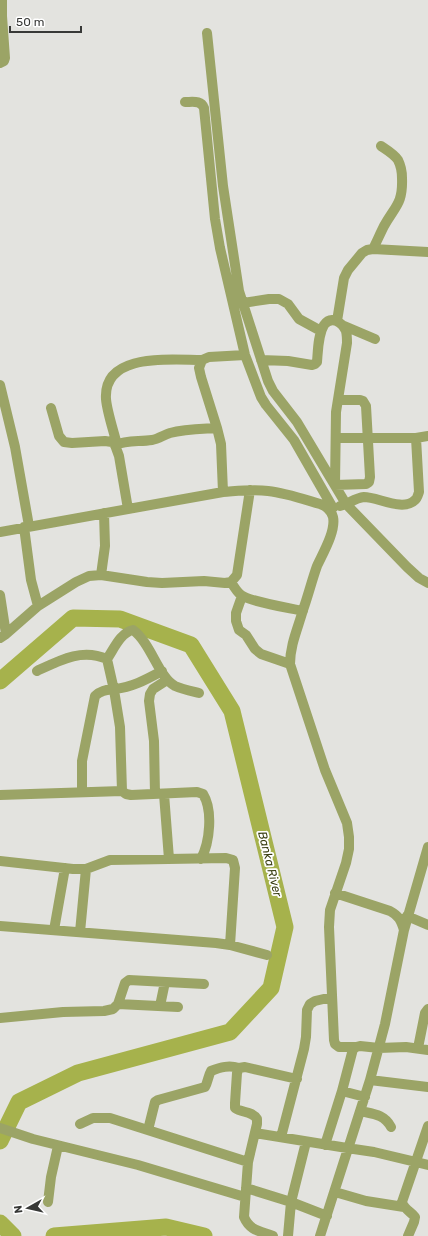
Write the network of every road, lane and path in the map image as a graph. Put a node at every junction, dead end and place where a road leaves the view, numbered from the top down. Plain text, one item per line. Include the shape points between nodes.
1 (2, 0) edge
2 (207, 33) dead end
3 (0, 63) edge
4 (185, 102) dead end
5 (381, 146) dead end
6 (373, 249) junction
7 (428, 252) edge
8 (242, 303) junction
9 (340, 323) junction
10 (321, 331) junction
11 (375, 339) dead end
12 (245, 355) junction
13 (202, 360) junction
14 (261, 360) junction
15 (0, 385) edge
16 (338, 400) junction
17 (51, 408) dead end
18 (217, 428) junction
19 (428, 436) edge
20 (336, 438) junction
21 (368, 438) junction
22 (416, 438) junction
23 (116, 445) junction
24 (335, 486) junction
25 (250, 490) junction
26 (223, 492) junction
27 (346, 504) junction
28 (331, 508) junction
29 (128, 509) junction
30 (104, 513) junction
31 (26, 526) junction
32 (0, 532) edge
33 (101, 575) junction
34 (232, 582) junction
35 (428, 584) edge
36 (0, 595) edge
37 (242, 596) junction
38 (38, 606) junction
39 (303, 611) junction
40 (3, 636) edge
41 (107, 659) junction
42 (290, 664) junction
43 (37, 671) dead end
44 (165, 675) junction
45 (114, 690) junction
46 (199, 693) dead end
47 (122, 791) junction
48 (82, 792) junction
49 (160, 794) junction
50 (0, 795) edge
51 (428, 847) edge
52 (169, 859) junction
53 (201, 859) junction
54 (0, 861) edge
55 (65, 868) junction
56 (86, 869) junction
57 (335, 893) junction
58 (407, 916) junction
59 (428, 925) edge
60 (0, 926) edge
61 (54, 930) junction
62 (404, 930) junction
63 (80, 932) junction
64 (230, 945) junction
65 (267, 955) dead end
66 (165, 982) junction
67 (204, 984) dead end
68 (332, 998) junction
69 (118, 1004) junction
70 (160, 1006) junction
71 (178, 1008) dead end
72 (428, 1009) edge
73 (0, 1018) edge
74 (356, 1047) junction
75 (379, 1048) junction
76 (423, 1049) edge
77 (239, 1068) junction
78 (297, 1079) junction
79 (370, 1080) junction
80 (428, 1087) edge
81 (342, 1091) junction
82 (365, 1097) junction
83 (360, 1111) junction
84 (80, 1124) dead end
85 (428, 1126) edge
86 (390, 1127) dead end
87 (0, 1128) edge
88 (148, 1130) junction
89 (255, 1133) junction
90 (281, 1137) junction
91 (306, 1142) junction
92 (325, 1145) junction
93 (58, 1146) junction
94 (347, 1148) junction
95 (416, 1161) junction
96 (248, 1162) junction
97 (428, 1164) edge
98 (245, 1192) junction
99 (335, 1192) junction
100 (48, 1202) dead end
101 (291, 1202) junction
102 (404, 1207) junction
103 (327, 1216) junction
104 (273, 1236) edge
105 (288, 1236) edge
106 (320, 1236) edge
107 (408, 1236) edge

1 - 3 street via 5,58
2 - 8 street via 223,186
4 - 12 street via 201,103 204,108 215,219
5 - 6 street via 398,160 402,187 401,198
6 - 7 street
6 - 9 street via 362,253 344,278
8 - 10 street via 279,299 288,304 299,319
8 - 14 street
9 - 10 street via 330,320
9 - 11 street
9 - 16 street via 347,335 347,343
10 - 14 street via 315,364
12 - 13 street via 209,357
12 - 28 street via 266,406 294,440
13 - 18 street via 199,368 201,378
13 - 23 street via 134,363 110,379 106,400
14 - 24 street via 273,391 297,422
15 - 31 street via 14,447
16 - 20 street
16 - 21 street via 363,401 366,406
17 - 23 street via 59,436 64,442 105,441
18 - 23 street via 180,431 146,441 122,442
18 - 26 street
19 - 22 street
20 - 21 street
20 - 24 street
21 - 22 street
21 - 24 street via 369,482 364,485
22 - 27 street via 419,492 415,500 400,505 365,497
23 - 29 street
24 - 27 street
25 - 26 street
25 - 28 street via 280,493
25 - 34 street via 236,575
26 - 29 street
27 - 28 street
27 - 35 street via 407,567
28 - 39 street via 333,528
29 - 30 street
30 - 31 street
30 - 33 street via 105,546
31 - 32 street
31 - 38 street via 31,580
33 - 34 street via 162,583
33 - 38 street via 89,576 76,582
34 - 37 street
36 - 40 street
37 - 39 street
37 - 42 street via 236,613 239,630 260,654
38 - 40 street
39 - 42 street via 290,653
41 - 43 street via 98,655 75,655
41 - 44 street via 124,634 133,630 139,634
41 - 45 street
42 - 57 street via 325,770 347,823 349,849
44 - 45 street
44 - 46 street via 174,685
44 - 49 street via 150,694 149,702
45 - 47 street via 120,727
45 - 48 street via 99,692 95,696 82,761
47 - 48 street
47 - 49 street via 131,795
48 - 50 street
49 - 52 street
49 - 53 street via 197,792 203,794 207,800 208,838 206,851
51 - 58 street
52 - 53 street
52 - 56 street via 110,860
53 - 64 street via 233,860 235,868
54 - 55 street
55 - 56 street
55 - 61 street
56 - 63 street
57 - 62 street via 398,915
57 - 68 street via 329,927
58 - 59 street
58 - 62 street
60 - 61 street
61 - 63 street
62 - 75 street
63 - 64 street
64 - 65 street
66 - 67 street
66 - 69 street via 129,980 124,983
66 - 70 street
68 - 74 street via 335,1044 339,1047
68 - 78 street via 315,1001 307,1010 306,1037
69 - 70 street
69 - 73 street via 113,1009 104,1011
70 - 71 street
72 - 76 street via 425,1013
74 - 75 street
74 - 81 street via 353,1049
75 - 76 street
75 - 79 street
77 - 78 street via 245,1066
77 - 88 street via 232,1066 211,1071 205,1087 155,1102
77 - 89 street via 235,1106 256,1117
78 - 90 street
79 - 80 street
79 - 82 street
81 - 82 street
81 - 92 street
82 - 83 street
83 - 86 street via 382,1116
83 - 94 street
84 - 88 street via 93,1118 110,1118
85 - 95 street
87 - 93 street
88 - 96 street
89 - 90 street
89 - 96 street
90 - 91 street
91 - 92 street
91 - 101 street
92 - 94 street
93 - 98 street
93 - 100 street
94 - 95 street
94 - 99 street
95 - 97 street
95 - 102 street via 403,1197
96 - 98 street
98 - 101 street
98 - 104 street via 244,1217 247,1225
99 - 102 street via 366,1201
99 - 103 street
101 - 103 street
101 - 105 street
102 - 107 street via 415,1218
103 - 106 street

